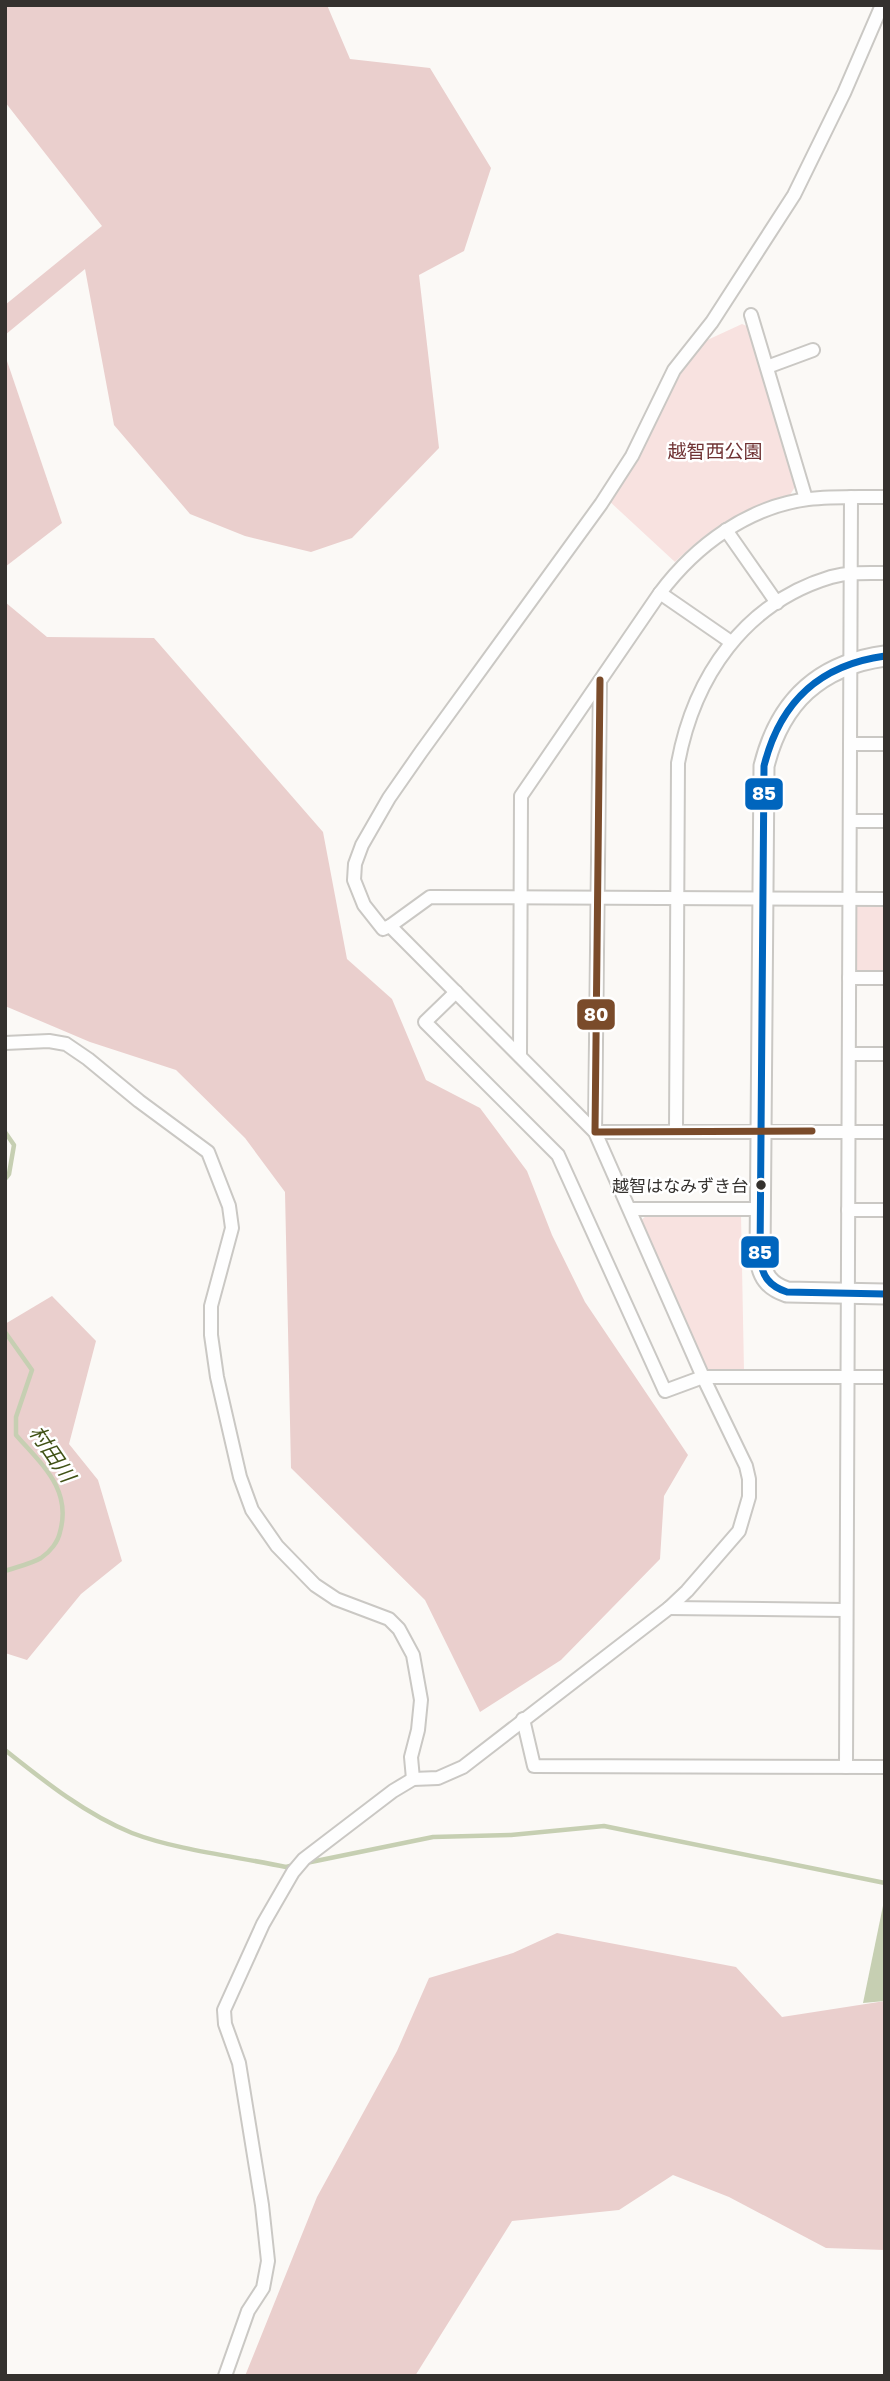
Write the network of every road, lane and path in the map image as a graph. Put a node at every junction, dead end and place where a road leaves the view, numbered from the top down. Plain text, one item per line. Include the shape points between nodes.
1 (882, 5) edge
2 (751, 315) dead end
3 (813, 350) dead end
4 (767, 367) junction
5 (851, 497) junction
6 (885, 497) edge
7 (806, 499) junction
8 (726, 530) junction
9 (850, 573) junction
10 (885, 573) edge
11 (660, 593) junction
12 (777, 603) junction
13 (731, 642) junction
14 (885, 656) edge
15 (850, 663) junction
16 (600, 680) junction
17 (850, 744) junction
18 (885, 744) edge
19 (850, 821) junction
20 (885, 821) edge
21 (520, 897) junction
22 (598, 898) junction
23 (676, 898) junction
24 (761, 898) junction
25 (849, 899) junction
26 (885, 899) edge
27 (390, 926) junction
28 (849, 978) junction
29 (885, 978) edge
30 (456, 992) junction
31 (5, 1043) edge
32 (849, 1054) junction
33 (885, 1054) edge
34 (520, 1056) junction
35 (761, 1130) junction
36 (676, 1131) junction
37 (595, 1132) junction
38 (848, 1132) junction
39 (885, 1132) edge
40 (630, 1209) junction
41 (760, 1209) junction
42 (848, 1210) junction
43 (885, 1210) edge
44 (848, 1294) junction
45 (885, 1294) edge
46 (703, 1377) junction
47 (848, 1377) junction
48 (885, 1377) edge
49 (669, 1608) junction
50 (845, 1610) junction
51 (523, 1720) junction
52 (846, 1767) junction
53 (885, 1767) edge
54 (413, 1779) junction
55 (225, 2376) edge

1 - 27 street via 793,195 712,322 674,370 632,456 389,798 362,845 354,880 364,905 383,929
2 - 4 street
3 - 4 street
4 - 7 street
5 - 6 street
5 - 7 street
5 - 9 street
7 - 8 street via 779,505
8 - 11 street via 684,564
8 - 12 street
9 - 10 street
9 - 12 street
9 - 15 street
11 - 13 street
11 - 16 street
12 - 13 street
13 - 23 street via 703,682 682,737
14 - 15 street
15 - 17 street
15 - 24 street via 802,692 784,714 769,745 762,789
16 - 21 street via 522,796
16 - 22 street
17 - 18 street
17 - 19 street
19 - 20 street
19 - 25 street
21 - 22 street
21 - 27 street via 429,897
21 - 34 street
22 - 23 street
22 - 37 street
23 - 24 street
23 - 36 street
24 - 25 street
24 - 35 street
25 - 26 street
25 - 28 street
27 - 30 street
28 - 29 street
28 - 32 street
30 - 34 street
30 - 46 street via 425,1022 558,1154 665,1391
31 - 54 street via 66,1044 208,1152 229,1206 232,1228 211,1306 211,1335 240,1476 252,1510 277,1546 315,1585 336,1599 390,1619 399,1629 413,1655 421,1700 411,1757
32 - 33 street
32 - 38 street
34 - 37 street
35 - 36 street
35 - 38 street
35 - 41 street
36 - 37 street
37 - 40 street
38 - 39 street
38 - 42 street
40 - 41 street
40 - 46 street
41 - 44 street via 762,1271 776,1289
42 - 43 street
42 - 44 street
44 - 45 street
44 - 47 street
46 - 47 street
46 - 49 street via 746,1466 749,1497 739,1531
47 - 48 street
47 - 50 street
49 - 50 street
49 - 51 street
50 - 52 street
51 - 52 street via 534,1766
51 - 54 street via 463,1767 438,1778
52 - 53 street
54 - 55 street via 304,1859 293,1872 263,1924 224,2011 239,2063 268,2261 263,2288 248,2311

